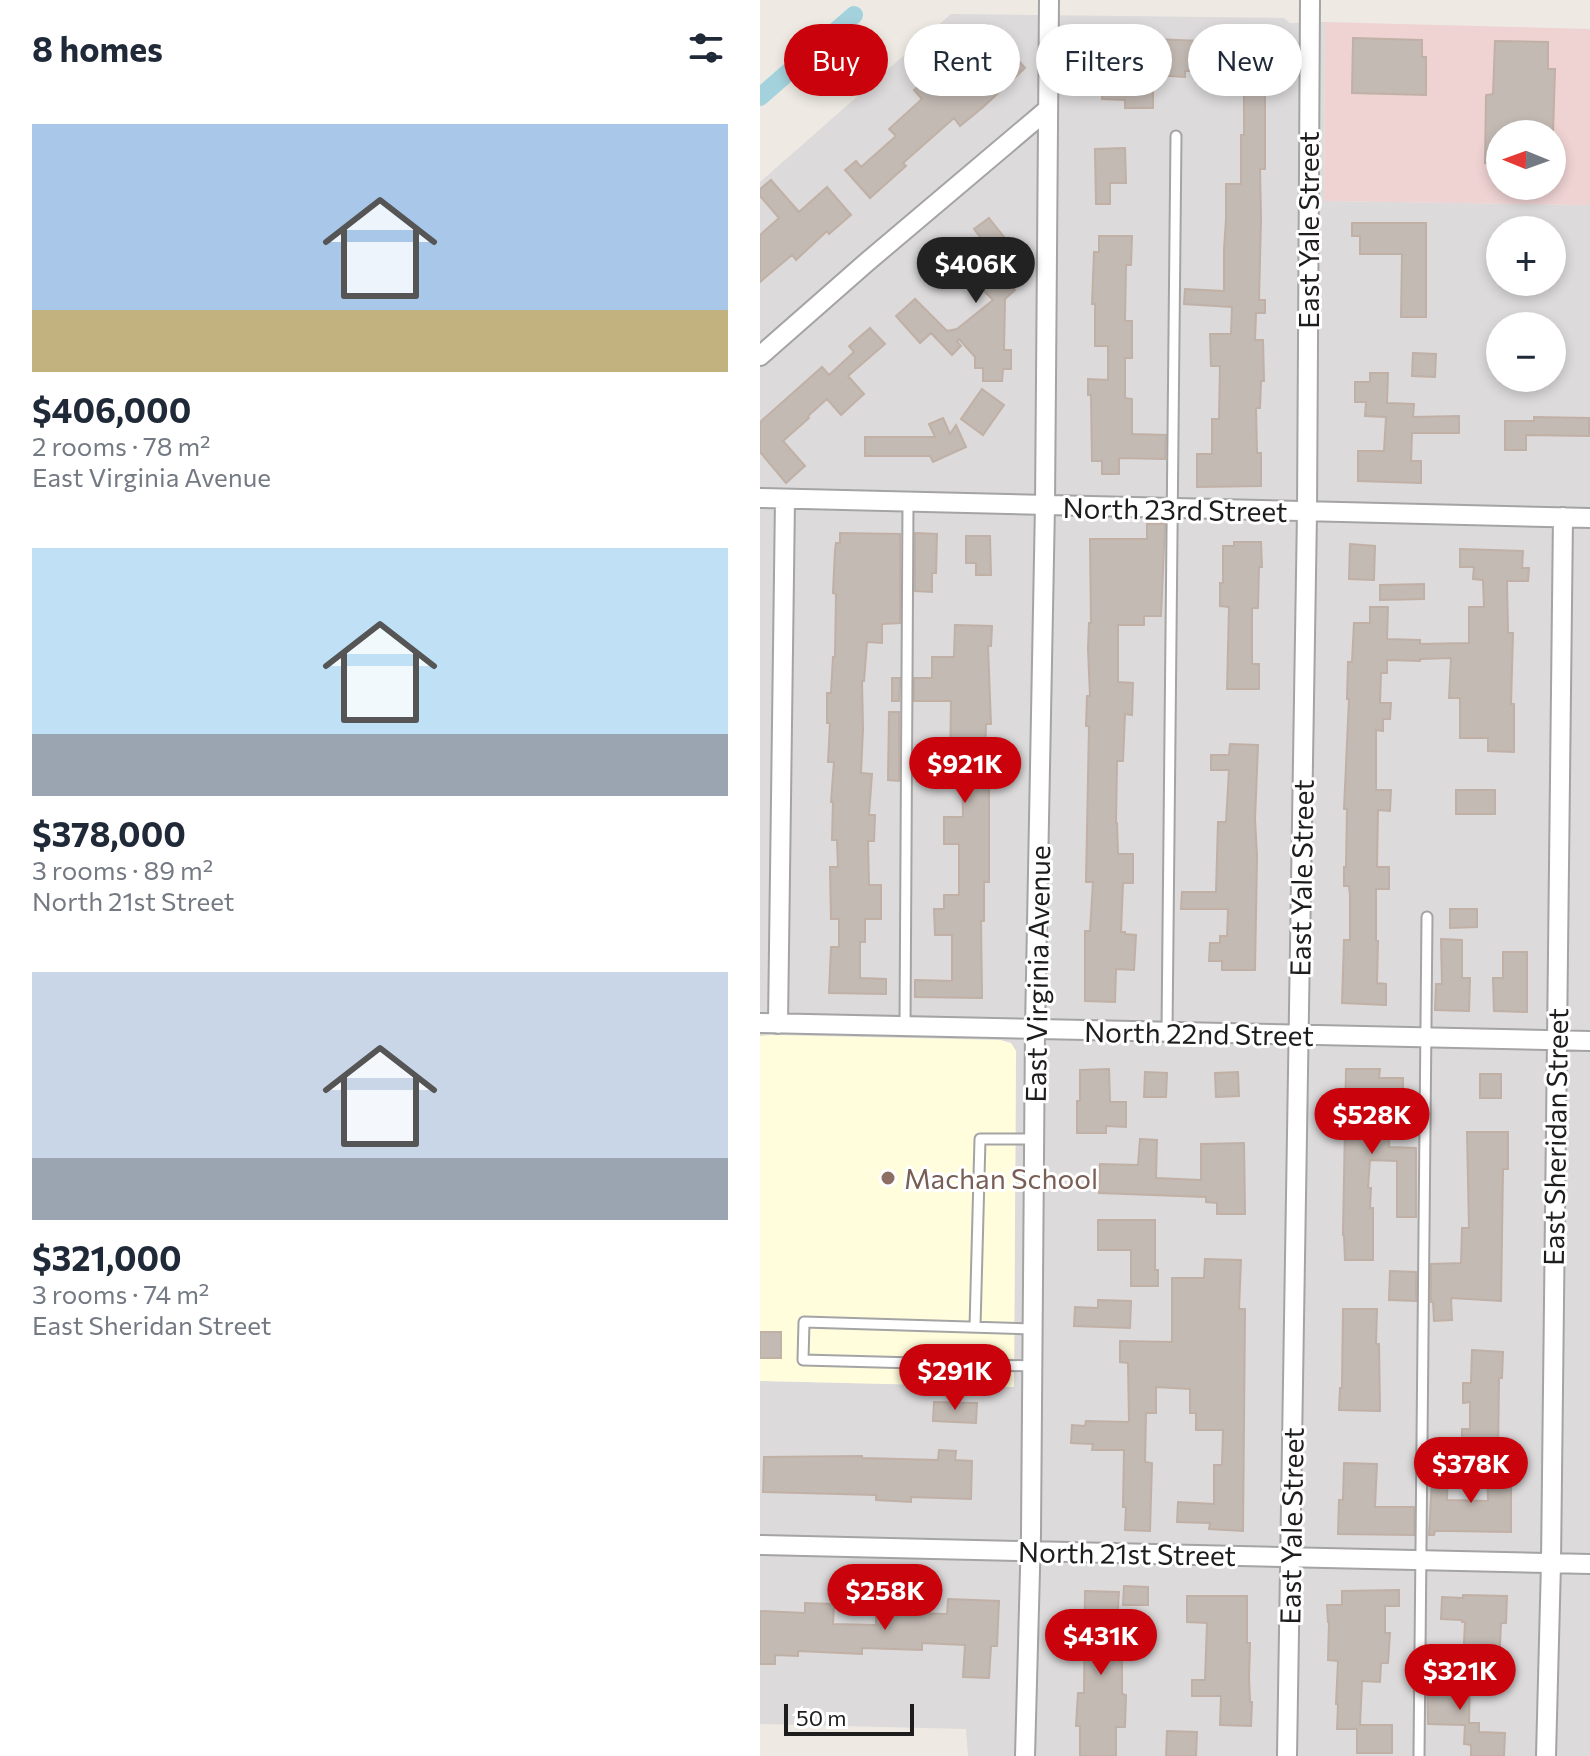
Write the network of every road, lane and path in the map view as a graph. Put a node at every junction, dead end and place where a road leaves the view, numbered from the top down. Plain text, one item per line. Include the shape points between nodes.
1 (1049, 0) edge
2 (1310, 0) edge
3 (1048, 109) junction
4 (1176, 136) dead end
5 (760, 356) edge
6 (760, 498) edge
7 (785, 499) junction
8 (908, 502) junction
9 (1045, 505) junction
10 (1171, 508) junction
11 (1307, 512) junction
12 (1563, 517) junction
13 (1590, 518) edge
14 (1427, 917) dead end
15 (769, 1023) edge
16 (905, 1026) junction
17 (1035, 1029) junction
18 (1167, 1032) junction
19 (1298, 1035) junction
20 (1425, 1038) junction
21 (1556, 1041) junction
22 (1590, 1041) edge
23 (1034, 1139) junction
24 (975, 1327) junction
25 (1033, 1329) junction
26 (1032, 1366) junction
27 (760, 1545) edge
28 (1031, 1551) junction
29 (1290, 1557) junction
30 (1421, 1560) junction
31 (1551, 1563) junction
32 (1590, 1564) edge
33 (1025, 1756) edge
34 (1287, 1756) edge
35 (1419, 1756) edge
36 (1546, 1756) edge

1 - 3 street, East Virginia Avenue
2 - 11 street, East Yale Street
3 - 5 street
3 - 9 street, East Virginia Avenue
4 - 10 lane
6 - 7 street, North 23rd Street
7 - 8 street, North 23rd Street
7 - 15 street
8 - 9 street, North 23rd Street
8 - 16 lane
9 - 10 street, North 23rd Street
9 - 17 street, East Virginia Avenue
10 - 11 street, North 23rd Street
10 - 18 lane
11 - 12 street, North 23rd Street
11 - 19 street, East Yale Street
12 - 13 street, North 23rd Street
12 - 21 street, East Sheridan Street
14 - 20 lane
15 - 16 street, North 22nd Street
16 - 17 street, North 22nd Street
17 - 18 street, North 22nd Street
17 - 23 street, East Virginia Avenue
18 - 19 street, North 22nd Street
19 - 20 street, North 22nd Street
19 - 29 street, East Yale Street
20 - 21 street, North 22nd Street
20 - 30 lane
21 - 22 street, North 22nd Street
21 - 31 street, East Sheridan Street
23 - 24 lane via 980,1139
23 - 25 street, East Virginia Avenue
24 - 25 lane
24 - 26 lane via 804,1322 803,1360
25 - 26 street, East Virginia Avenue
26 - 28 street, East Virginia Avenue
27 - 28 street, North 21st Street
28 - 29 street, North 21st Street
28 - 33 street, East Virginia Avenue
29 - 30 street, North 21st Street
29 - 34 street, East Yale Street
30 - 31 street, North 21st Street
30 - 35 lane
31 - 32 street, North 21st Street
31 - 36 street, East Sheridan Street

